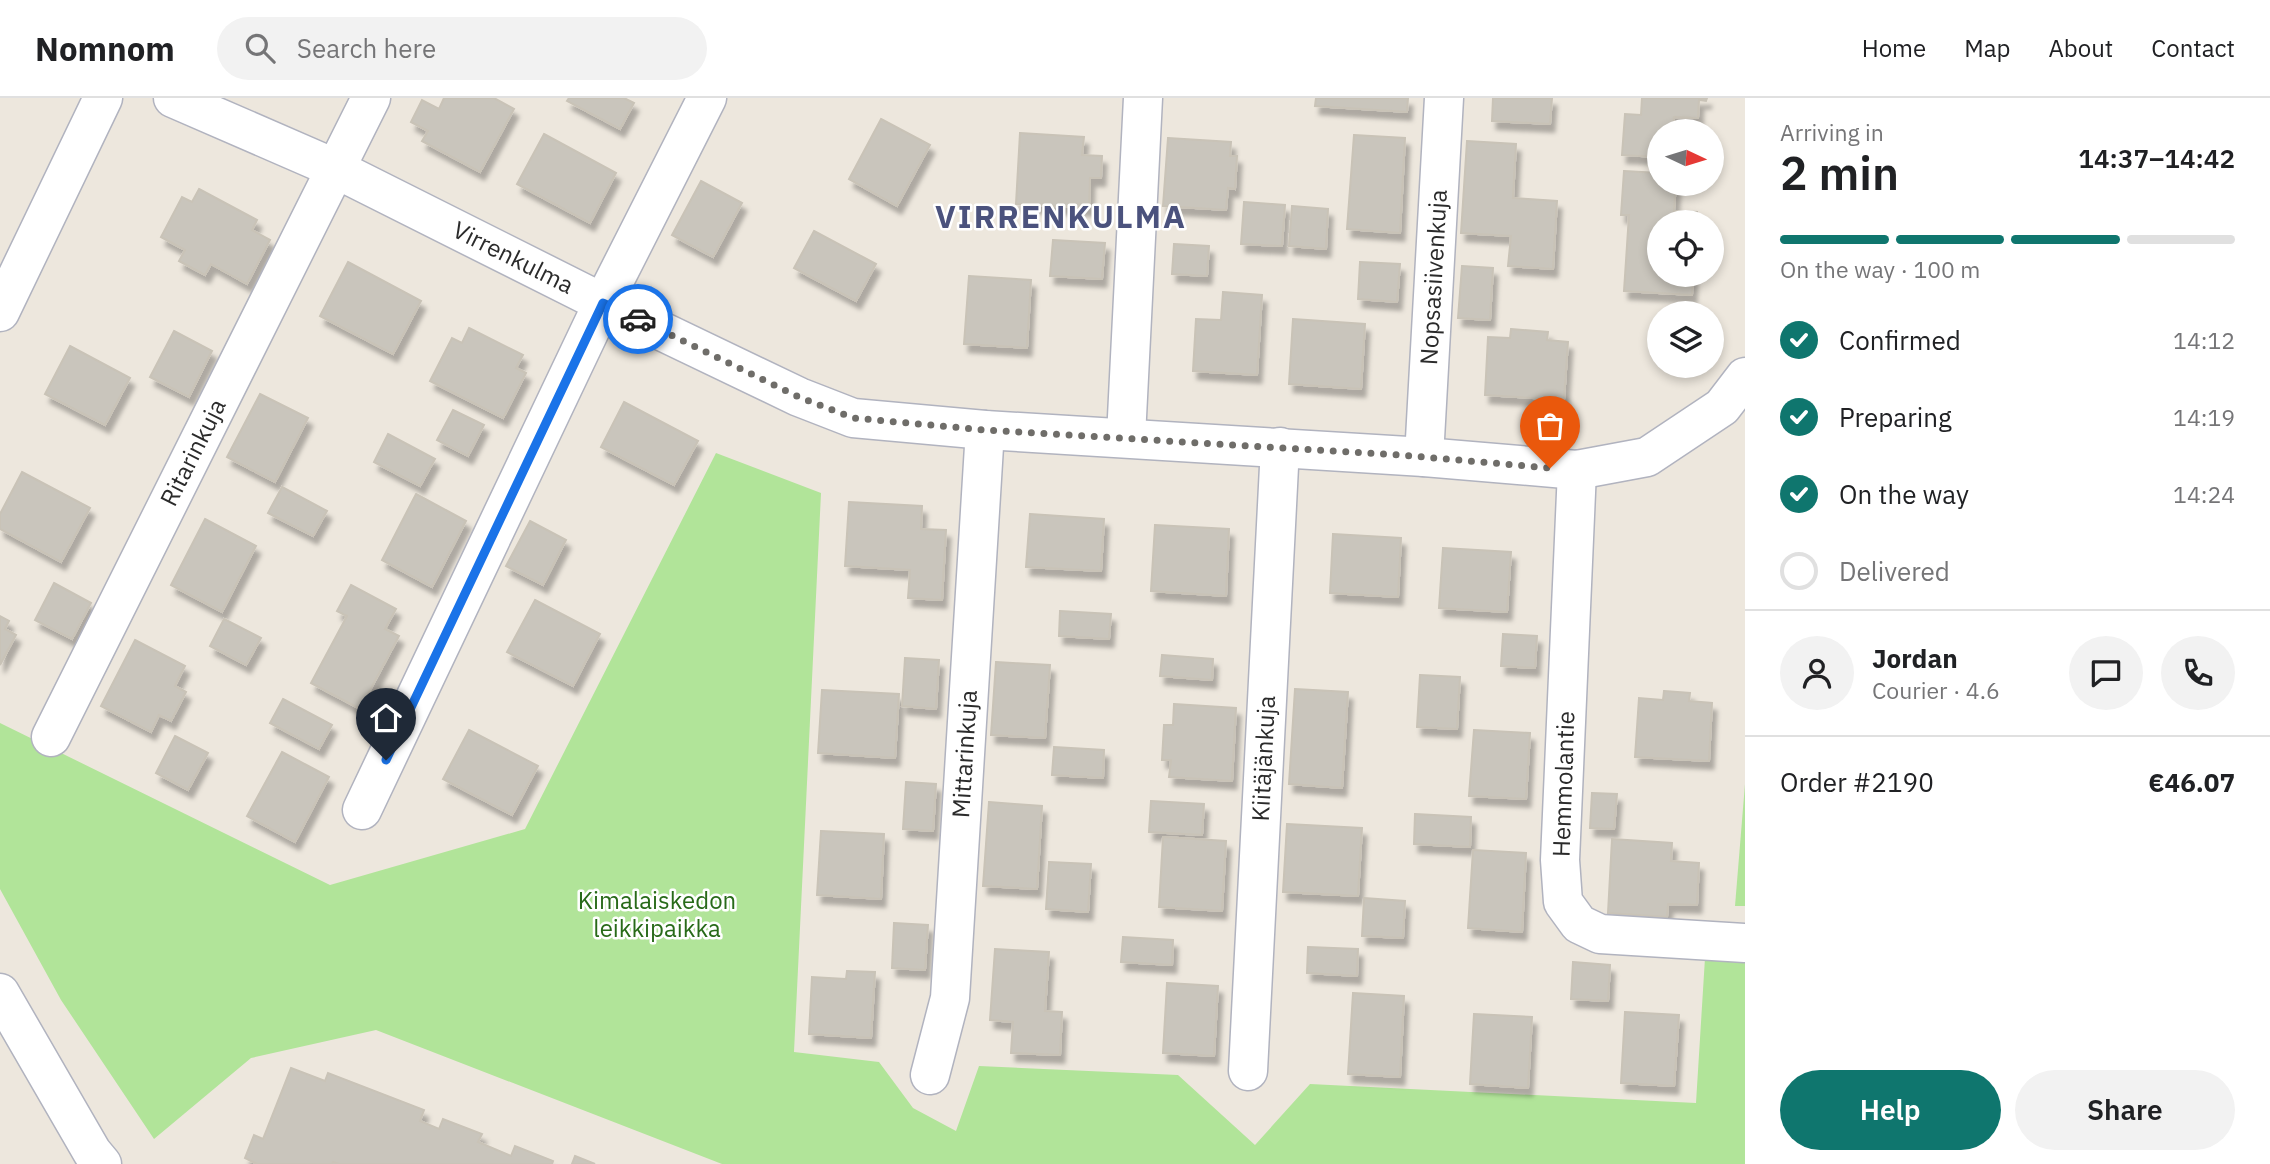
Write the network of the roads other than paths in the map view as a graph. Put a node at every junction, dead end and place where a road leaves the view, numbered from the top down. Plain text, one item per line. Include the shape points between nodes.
1 (103, 98) edge
2 (173, 98) edge
3 (371, 98) edge
4 (707, 98) edge
5 (1143, 98) edge
6 (1444, 98) edge
7 (334, 168) junction
8 (603, 303) junction
9 (0, 312) edge
10 (1745, 377) edge
11 (985, 430) junction
12 (1126, 437) junction
13 (1280, 447) junction
14 (1424, 457) junction
15 (1577, 470) junction
16 (51, 737) dead end
17 (362, 810) dead end
18 (1745, 943) edge
19 (0, 993) edge
20 (1248, 1071) dead end
21 (930, 1075) dead end
22 (102, 1164) edge

1 - 9 street
2 - 7 street, Virrenkulma
3 - 7 street, Ritarinkuja
4 - 8 street
5 - 12 street
6 - 14 street, Nopsasiivenkuja
7 - 8 street, Virrenkulma
7 - 16 street, Ritarinkuja
8 - 11 street, Virrenkulma via 853,418
8 - 17 street
10 - 15 street, Virrenkulma via 1722,407 1647,457
11 - 12 street, Virrenkulma
11 - 21 street, Mittarinkuja via 950,998
12 - 13 street, Virrenkulma
13 - 14 street, Virrenkulma
13 - 20 street, Kiitäjänkuja
14 - 15 street, Virrenkulma
15 - 18 street, Hemmolantie via 1559,860 1563,902 1579,924 1600,934
19 - 22 street

